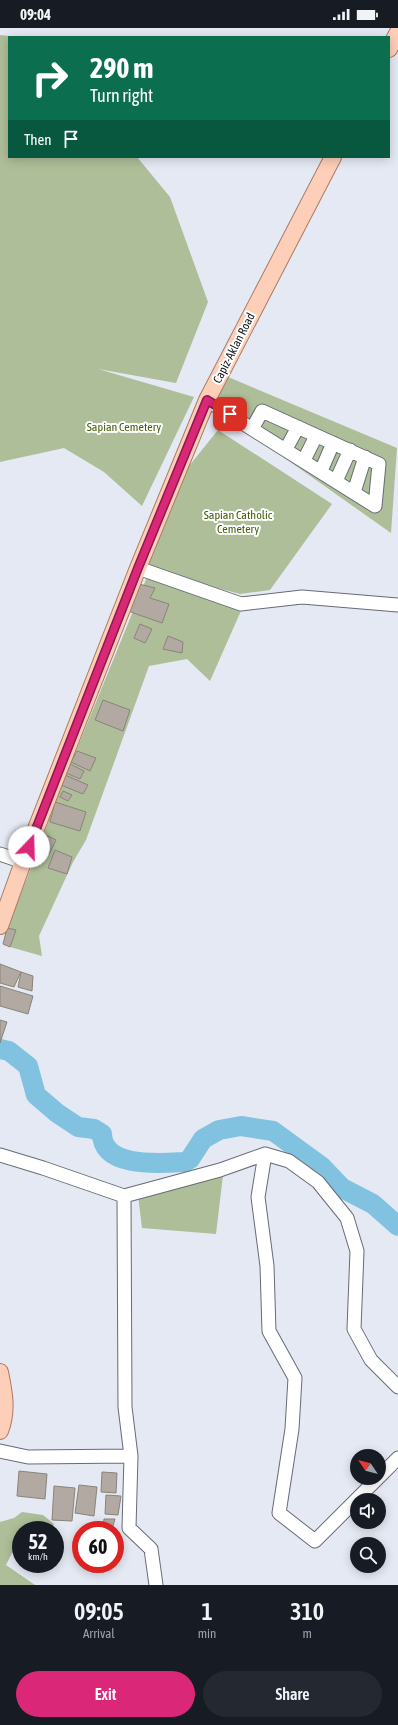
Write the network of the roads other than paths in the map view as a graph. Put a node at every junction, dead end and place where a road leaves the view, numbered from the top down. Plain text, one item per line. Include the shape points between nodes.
1 (398, 32) edge
2 (390, 47) edge
3 (332, 158) edge
4 (207, 400) junction
5 (282, 420) junction
6 (298, 427) junction
7 (252, 429) junction
8 (316, 436) junction
9 (271, 440) junction
10 (333, 443) junction
11 (286, 449) junction
12 (350, 450) junction
13 (365, 457) junction
14 (304, 460) junction
15 (321, 471) junction
16 (336, 480) junction
17 (354, 492) junction
18 (138, 568) junction
19 (398, 605) edge
20 (0, 854) edge
21 (23, 862) junction
22 (0, 926) edge
23 (265, 1154) junction
24 (0, 1155) edge
25 (124, 1196) junction
26 (0, 1372) edge
27 (398, 1386) edge
28 (0, 1431) edge
29 (0, 1451) edge
30 (131, 1456) junction
31 (398, 1458) edge
32 (386, 1471) edge
33 (372, 1485) edge
34 (156, 1585) edge

1 - 2 main road
3 - 4 main road, Capiz-Aklan Road
4 - 7 street
4 - 18 main road, Capiz-Aklan Road
5 - 6 street
5 - 7 street via 262,411
5 - 9 street
6 - 8 street
6 - 11 street
7 - 9 street
8 - 10 street
8 - 14 street
9 - 11 street
10 - 12 street
10 - 15 street
11 - 14 street
12 - 13 street
12 - 16 street
13 - 17 street
13 - 17 street via 379,464 375,506
14 - 15 street
15 - 16 street
16 - 17 street
18 - 19 street via 241,604 302,597
18 - 21 main road, Capiz-Aklan Road
20 - 21 street
21 - 22 main road, Capiz-Aklan Road
23 - 25 street via 220,1170
23 - 27 street via 289,1161 318,1182 348,1218 357,1251 354,1329 372,1360
23 - 33 street via 258,1197 267,1266 269,1331 295,1378 292,1429 279,1513 315,1541
24 - 25 street
25 - 30 street via 125,1407
26 - 28 main road via 5,1419
29 - 30 street via 28,1457
30 - 34 street via 129,1528 151,1549
31 - 32 street

